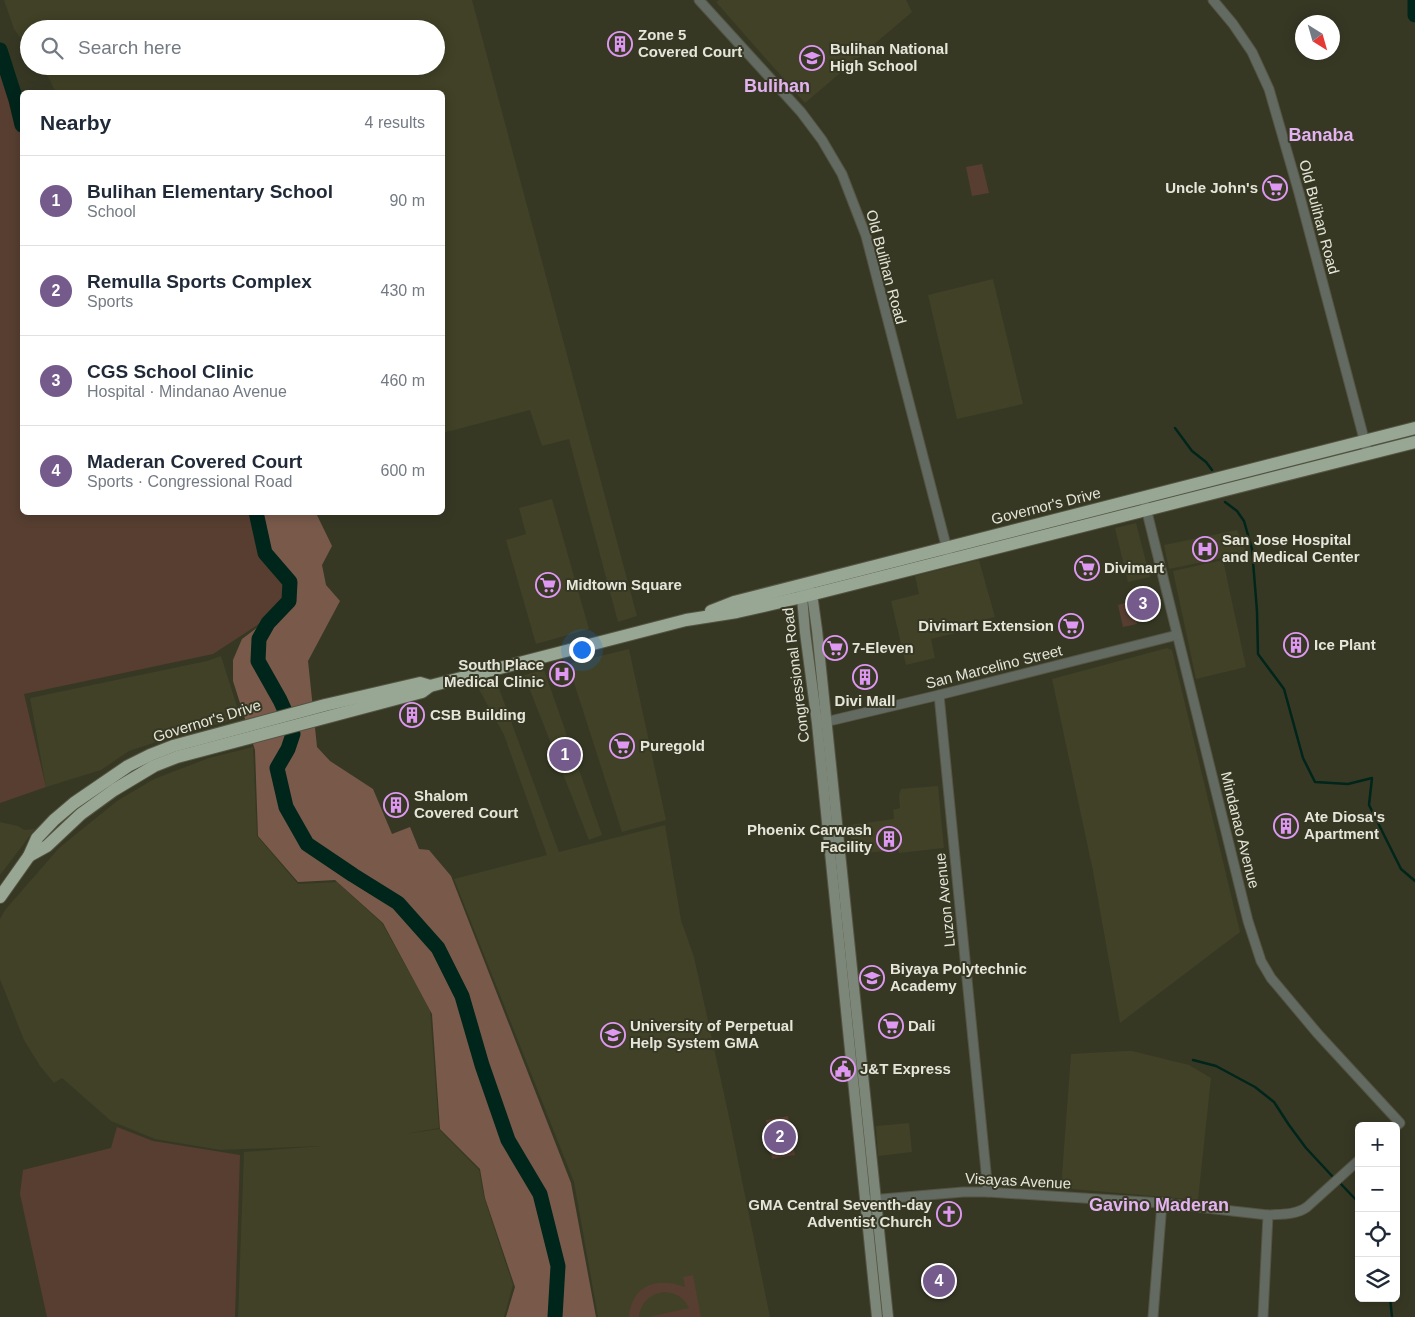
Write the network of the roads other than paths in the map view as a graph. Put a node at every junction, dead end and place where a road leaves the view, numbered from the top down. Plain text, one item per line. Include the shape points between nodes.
1 (699, 0) edge
2 (1213, 0) edge
3 (1415, 428) edge
4 (1365, 441) junction
5 (1415, 442) edge
6 (1368, 454) junction
7 (1145, 503) junction
8 (948, 554) junction
9 (806, 592) junction
10 (1177, 635) junction
11 (430, 686) junction
12 (939, 696) junction
13 (822, 723) junction
14 (29, 856) junction
15 (0, 897) edge
16 (1395, 1122) edge
17 (1355, 1164) edge
18 (988, 1192) junction
19 (876, 1199) junction
20 (865, 1200) junction
21 (1162, 1203) junction
22 (1268, 1215) junction
23 (877, 1317) edge
24 (888, 1317) edge
25 (1153, 1317) edge
26 (1263, 1317) edge

1 - 8 street, Old Bulihan Road via 801,112 842,174 866,236
2 - 4 street, Old Bulihan Road via 1252,52 1269,89 1300,193
3 - 4 highway, Governor's Drive
4 - 6 street, Old Bulihan Road
4 - 7 highway, Governor's Drive
5 - 6 highway, Governor's Drive
6 - 7 highway, Governor's Drive
7 - 8 highway, Governor's Drive
7 - 10 street, Mindanao Avenue
8 - 9 highway, Governor's Drive
9 - 11 highway, Governor's Drive via 737,612 686,620
9 - 13 main road, Congressional Road
10 - 12 street, San Marcelino Street
10 - 16 street, Mindanao Avenue via 1248,921 1261,961 1271,978
11 - 14 highway, Governor's Drive via 422,692 177,758 141,773 81,814 47,846
11 - 14 highway, Governor's Drive via 420,683 325,704 150,755 128,766 54,820 37,838
12 - 13 street, San Marcelino Street
12 - 18 street, Luzon Avenue
13 - 19 main road, Congressional Road
13 - 20 main road, Congressional Road
14 - 15 highway, Governor's Drive
17 - 22 street, Visayas Avenue via 1302,1211
18 - 19 street, Visayas Avenue
18 - 21 street, Visayas Avenue
19 - 20 street, Visayas Avenue
19 - 24 main road, Congressional Road
20 - 23 main road, Congressional Road
21 - 22 street, Visayas Avenue
21 - 25 street
22 - 26 street

